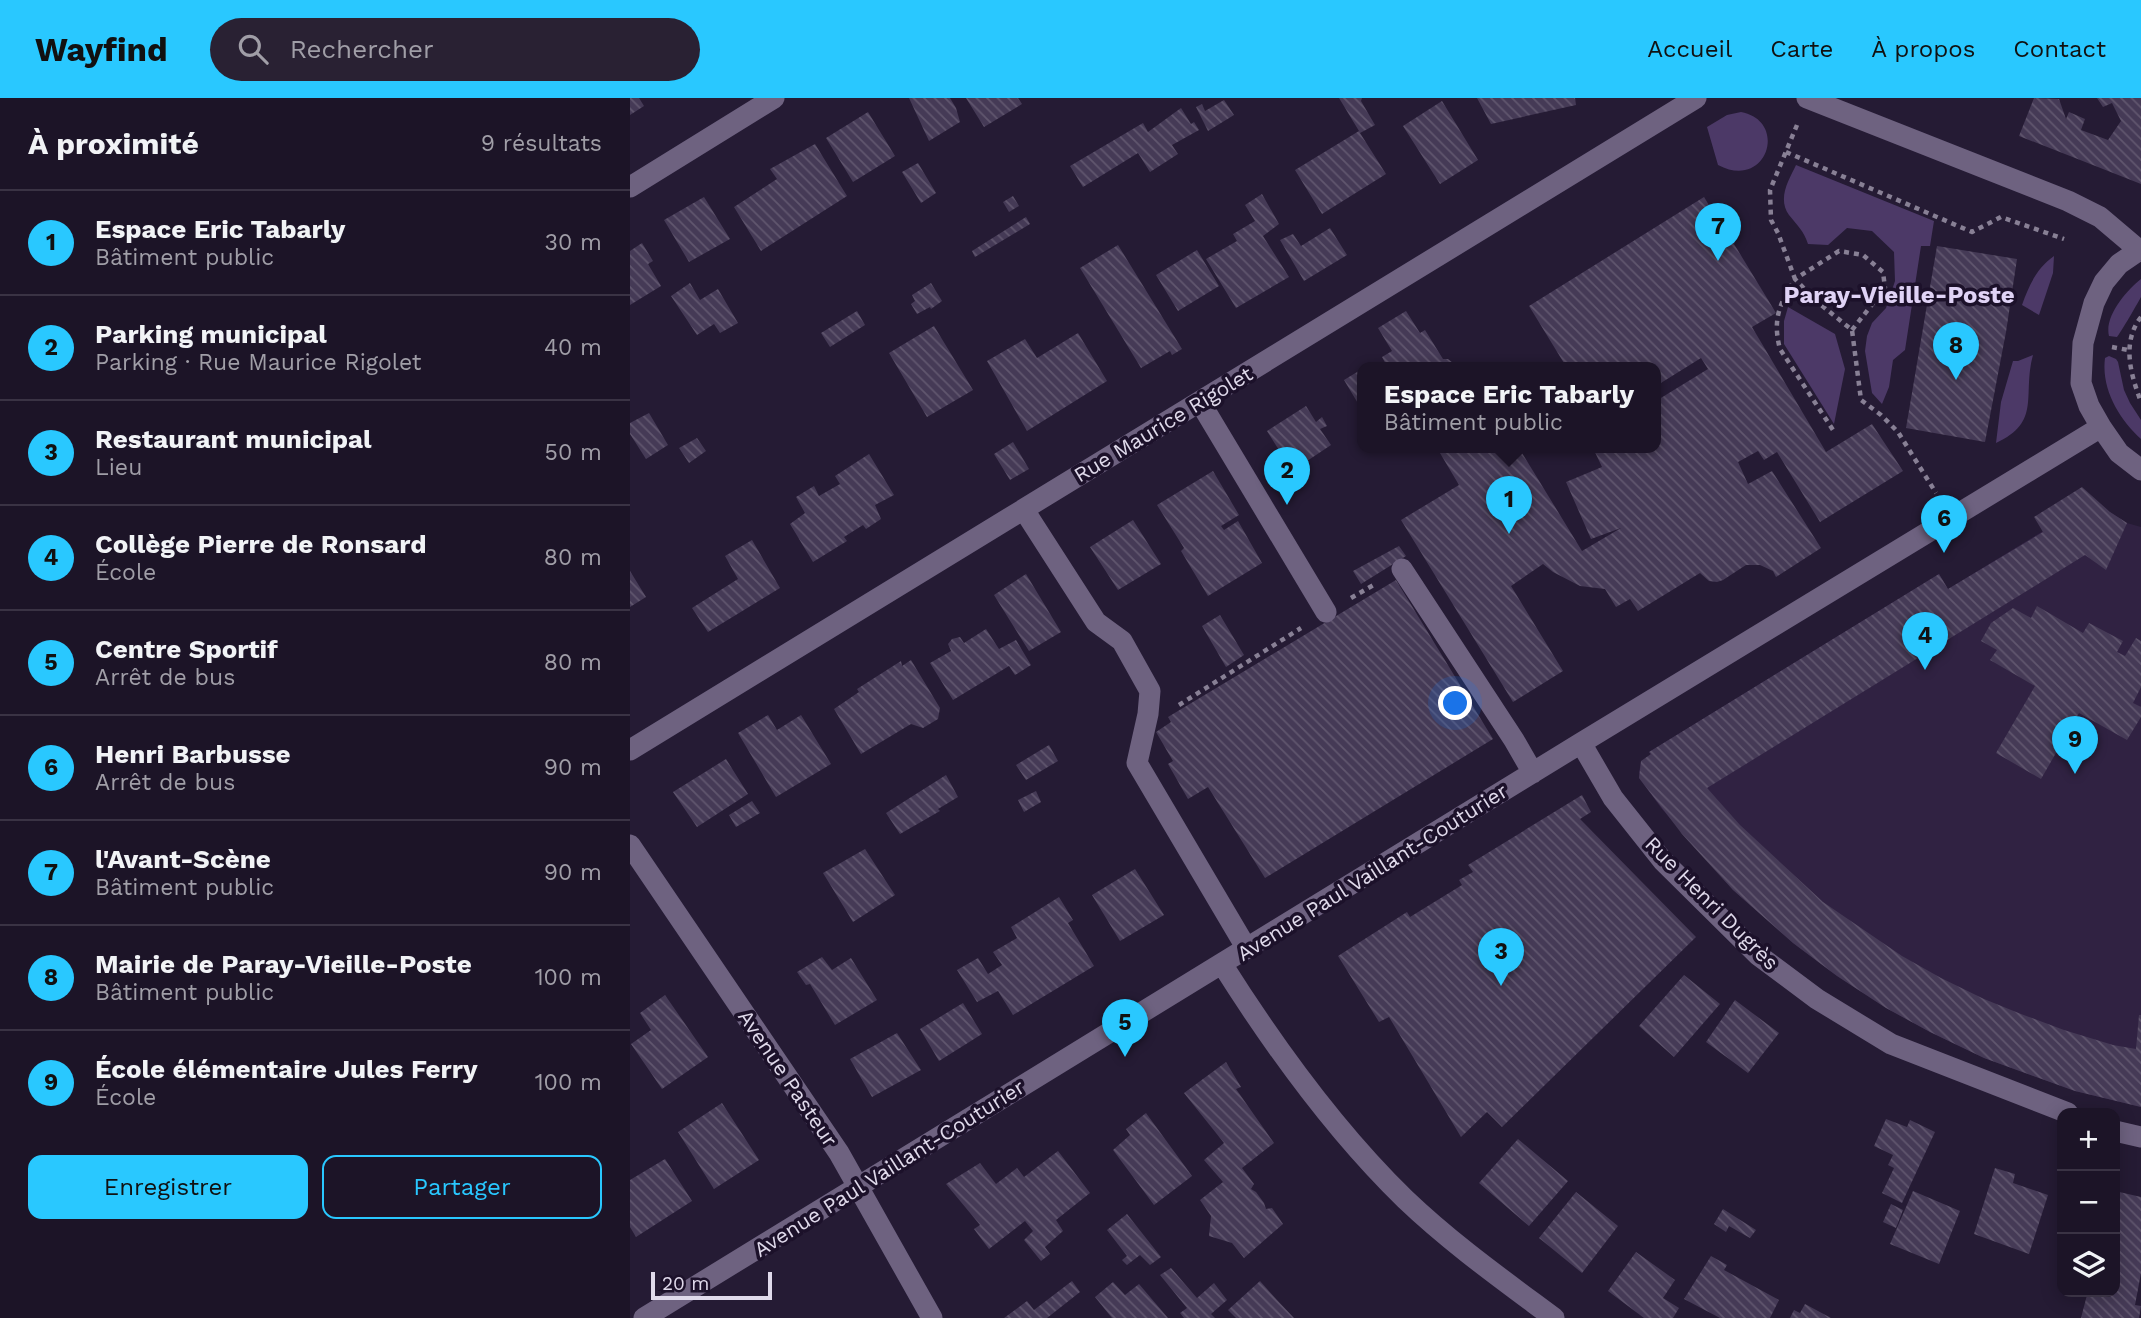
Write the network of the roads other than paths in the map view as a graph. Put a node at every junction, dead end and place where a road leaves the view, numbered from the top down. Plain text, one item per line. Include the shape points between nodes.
1 (775, 98) edge
2 (1696, 98) edge
3 (1808, 98) edge
4 (630, 187) edge
5 (2140, 249) edge
6 (1200, 402) junction
7 (2101, 427) junction
8 (2141, 470) edge
9 (1024, 510) junction
10 (1402, 569) road end
11 (1326, 612) road end
12 (1581, 743) junction
13 (630, 750) edge
14 (1533, 773) junction
15 (630, 845) edge
16 (1247, 948) junction
17 (1222, 964) junction
18 (2057, 1109) edge
19 (2120, 1132) edge
20 (2141, 1137) edge
21 (860, 1187) junction
22 (644, 1318) edge
23 (933, 1318) edge
24 (1554, 1318) edge

1 - 4 street
2 - 6 street, Rue Maurice Rigolet
3 - 5 street via 2068,201 2100,216
5 - 7 street via 2104,282 2083,343 2081,383
6 - 9 street, Rue Maurice Rigolet
6 - 11 street
7 - 8 street via 2119,453
7 - 12 street, Avenue Paul Vaillant-Couturier
9 - 13 street, Rue Maurice Rigolet
9 - 16 street via 1096,622 1122,641 1150,691 1137,763
10 - 14 street
12 - 14 street, Avenue Paul Vaillant-Couturier
12 - 18 street, Rue Henri Dugrès via 1613,798 1663,861 1758,955 1816,999 1891,1044
14 - 16 street, Avenue Paul Vaillant-Couturier
15 - 21 street, Avenue Pasteur
16 - 17 street, Avenue Paul Vaillant-Couturier
17 - 21 street, Avenue Paul Vaillant-Couturier
17 - 24 street via 1294,1070 1405,1199 1468,1254
19 - 20 street
21 - 22 street, Avenue Paul Vaillant-Couturier
21 - 23 street, Avenue Pasteur

